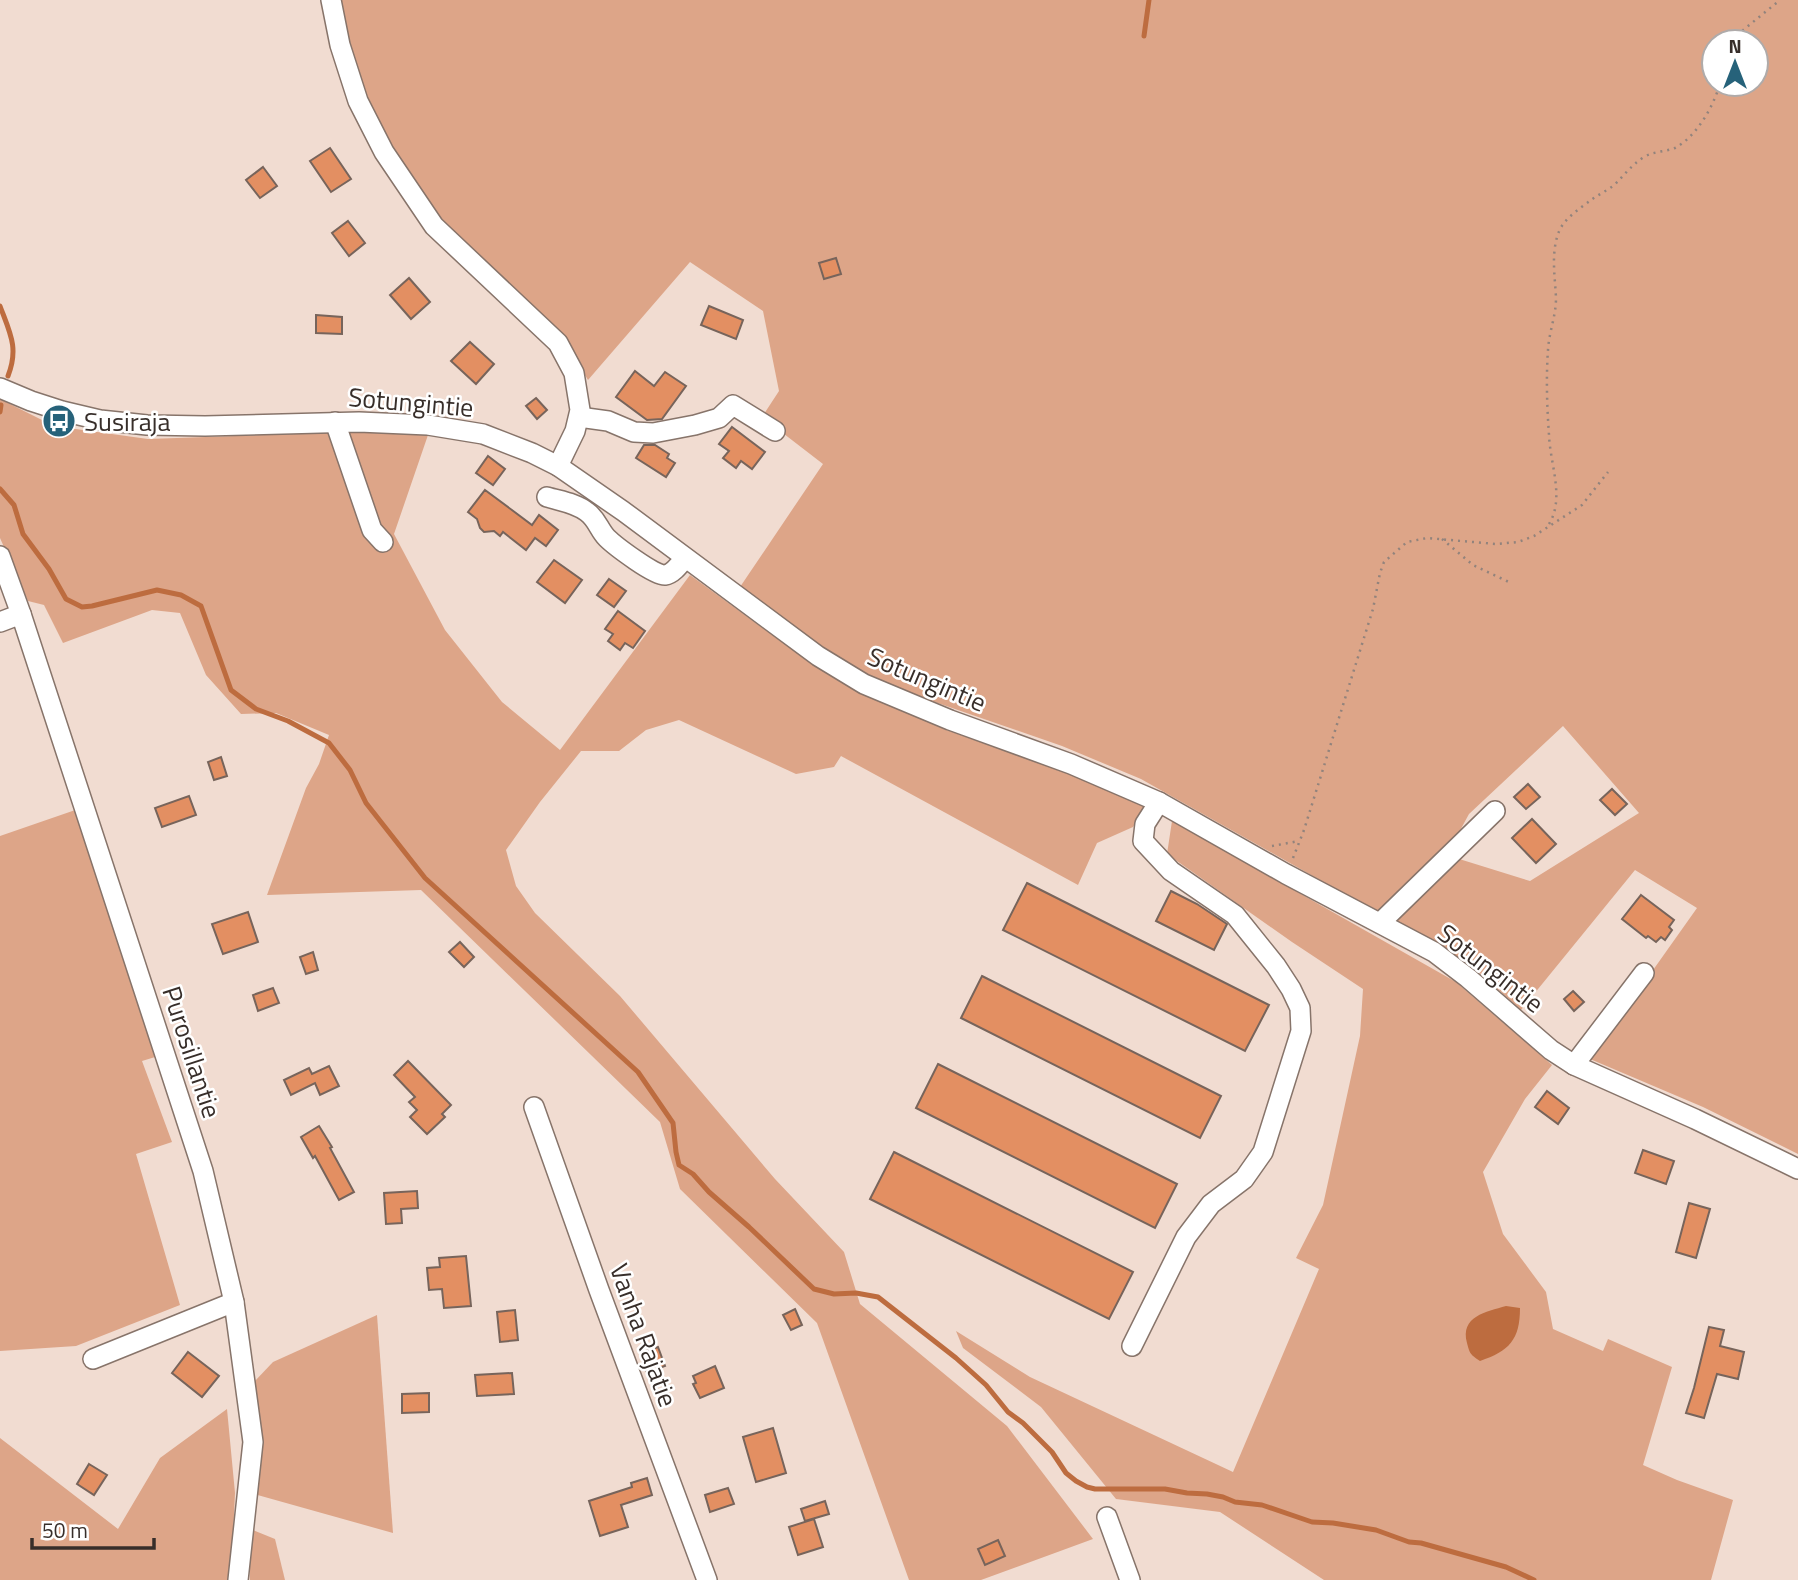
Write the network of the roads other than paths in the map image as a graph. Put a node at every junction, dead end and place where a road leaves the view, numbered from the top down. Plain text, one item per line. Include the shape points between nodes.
1 (331, 0) edge
2 (0, 388) edge
3 (579, 418) junction
4 (335, 422) junction
5 (775, 431) dead end
6 (558, 466) junction
7 (547, 498) dead end
8 (383, 542) dead end
9 (0, 556) edge
10 (685, 558) junction
11 (21, 614) junction
12 (0, 622) edge
13 (1158, 802) junction
14 (1495, 811) dead end
15 (1380, 923) junction
16 (1644, 973) dead end
17 (1574, 1065) junction
18 (534, 1107) dead end
19 (1798, 1169) edge
20 (234, 1302) junction
21 (1132, 1346) dead end
22 (93, 1359) dead end
23 (1107, 1517) dead end
24 (238, 1580) edge
25 (707, 1580) edge
26 (1130, 1580) edge

1 - 3 street via 358,101 384,152 434,226 558,343 574,373
2 - 4 street, Sotungintie via 62,411 147,425
3 - 5 street via 653,433 719,418 733,405
3 - 6 street
4 - 6 street, Sotungintie via 428,425 483,434
4 - 8 street via 372,530
6 - 10 street, Sotungintie
7 - 10 street via 586,511 606,537 660,575 673,572
9 - 11 street, Purosillantie
10 - 13 street, Sotungintie via 818,656 864,684
11 - 12 street
11 - 20 street, Purosillantie via 203,1171
13 - 15 street, Sotungintie
13 - 21 street via 1145,824 1143,841 1171,871 1236,915 1291,989 1300,1008 1300,1031 1263,1152 1244,1180 1211,1204 1186,1237
14 - 15 street
15 - 17 street, Sotungintie via 1434,952
16 - 17 street
17 - 19 street, Sotungintie
18 - 25 street, Vanha Rajatie
20 - 22 street
20 - 24 street, Purosillantie via 253,1442
23 - 26 street

